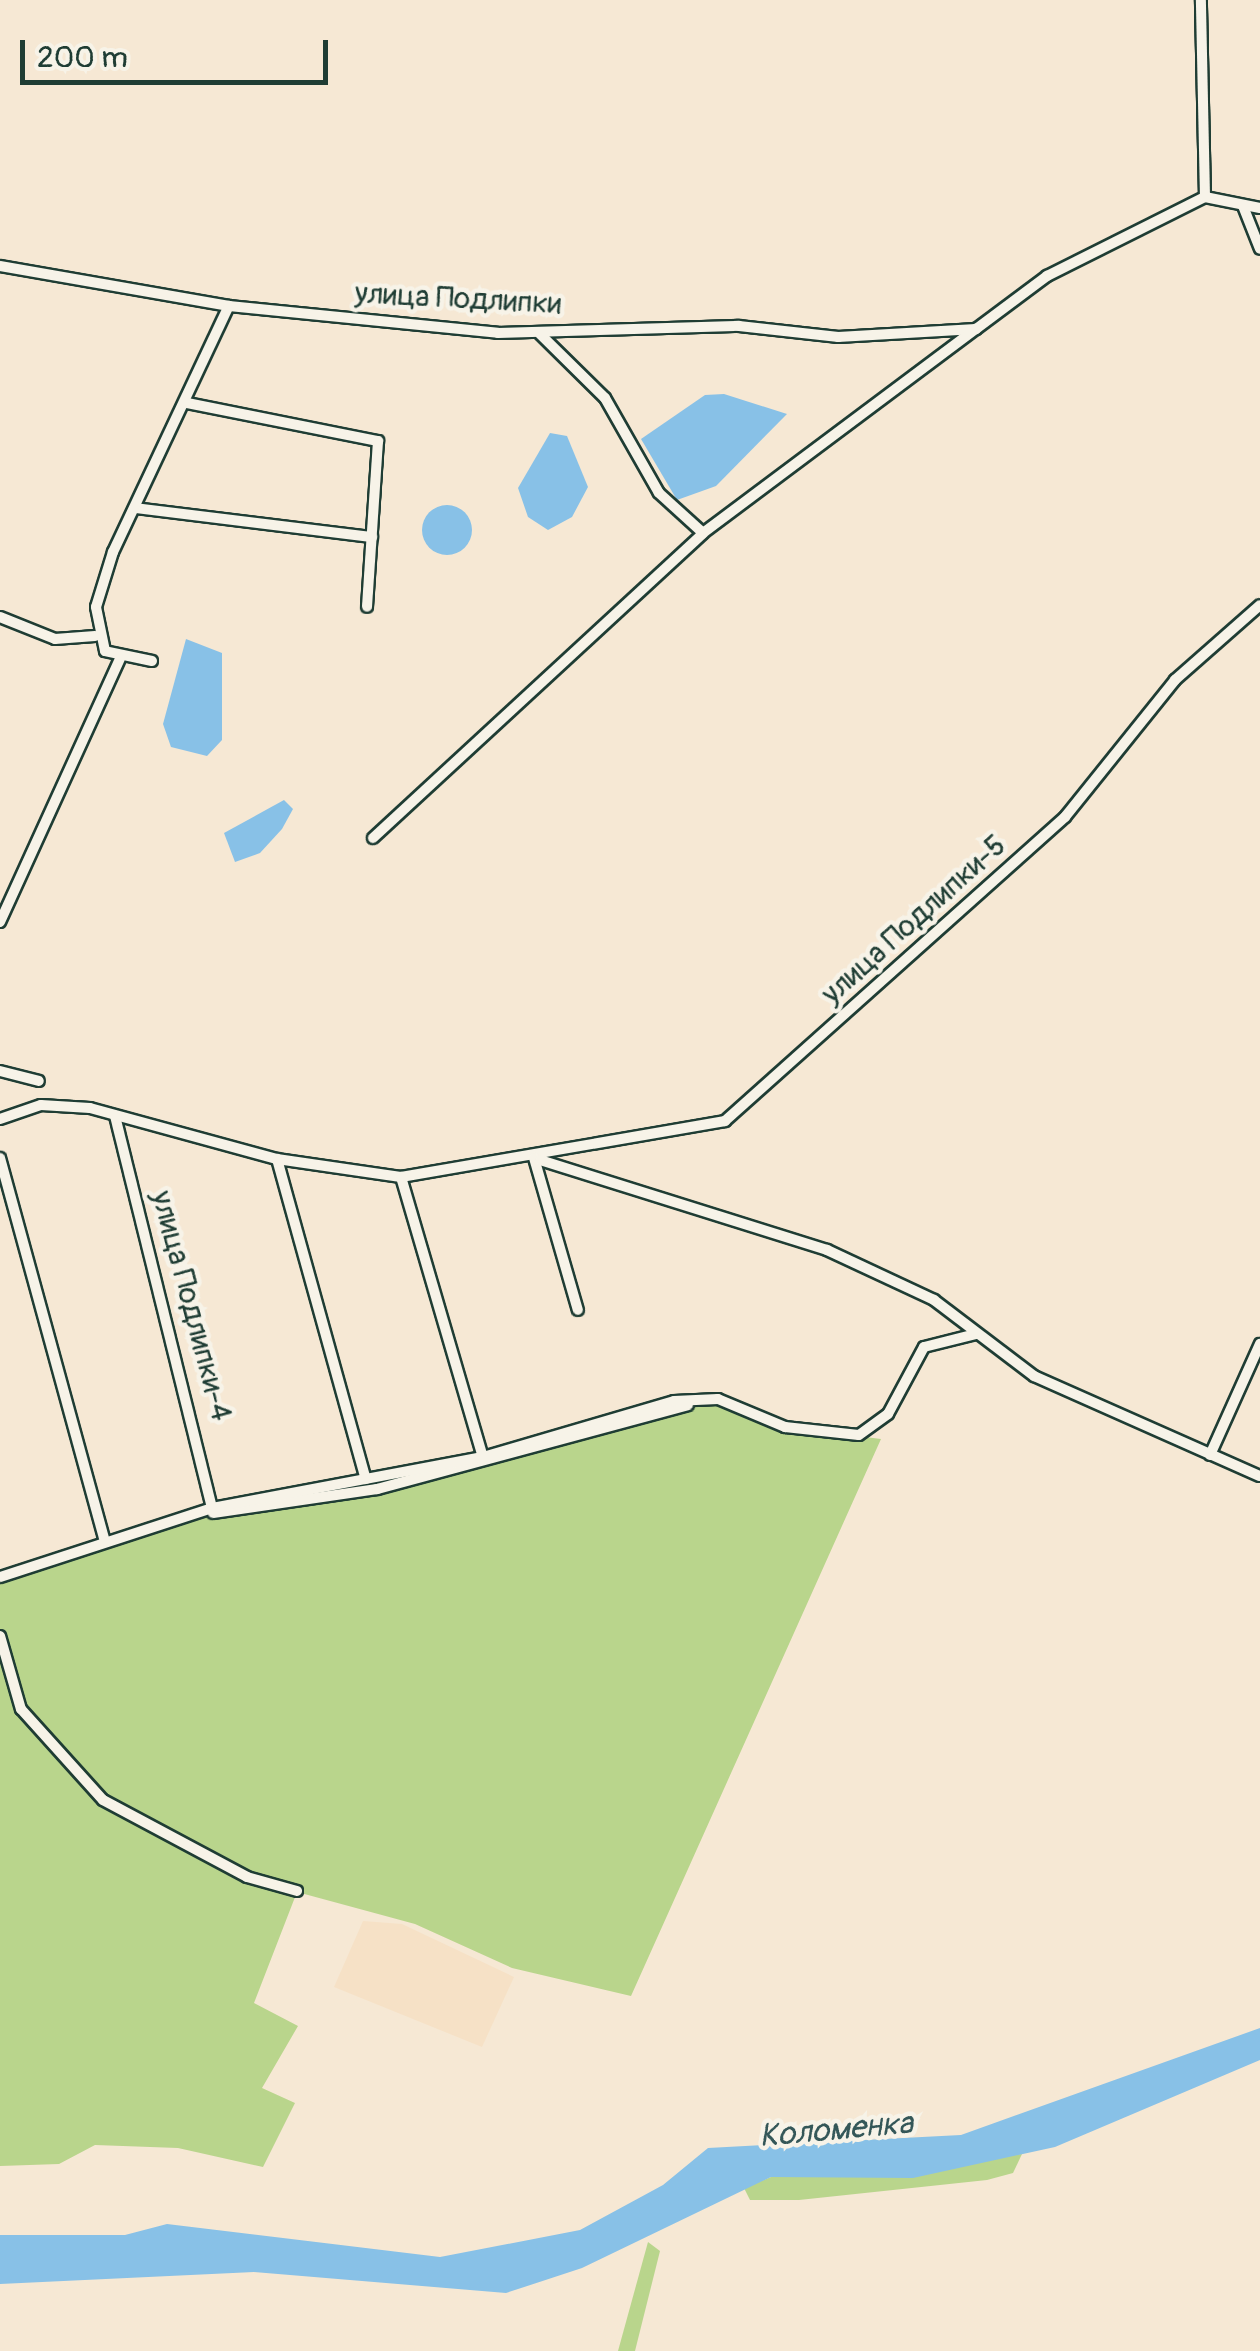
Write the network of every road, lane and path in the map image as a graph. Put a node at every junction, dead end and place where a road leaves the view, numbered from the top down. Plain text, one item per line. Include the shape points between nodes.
1 (1201, 0) edge
2 (1205, 197) junction
3 (1243, 206) junction
4 (1260, 208) edge
5 (1260, 249) edge
6 (0, 266) edge
7 (229, 306) junction
8 (976, 329) junction
9 (540, 334) junction
10 (188, 403) junction
11 (135, 508) junction
12 (703, 533) junction
13 (372, 537) junction
14 (1260, 604) edge
15 (367, 607) dead end
16 (0, 617) edge
17 (95, 636) junction
18 (120, 659) junction
19 (152, 661) dead end
20 (373, 838) dead end
21 (0, 922) edge
22 (0, 1071) edge
23 (39, 1082) dead end
24 (115, 1116) junction
25 (0, 1119) edge
26 (0, 1158) edge
27 (534, 1158) junction
28 (277, 1159) junction
29 (401, 1176) junction
30 (578, 1310) dead end
31 (976, 1334) junction
32 (1260, 1344) edge
33 (718, 1398) junction
34 (1210, 1455) junction
35 (482, 1457) junction
36 (1260, 1476) edge
37 (366, 1479) junction
38 (206, 1511) junction
39 (104, 1542) junction
40 (0, 1578) edge
41 (0, 1636) edge
42 (297, 1892) dead end

1 - 2 street
2 - 3 street
2 - 8 street via 1047,276
3 - 4 street
3 - 5 street
6 - 7 street, улица Подлипки
7 - 9 street, улица Подлипки
7 - 10 street
8 - 9 street, улица Подлипки
8 - 12 street
9 - 12 street via 606,398 659,492
10 - 11 street
10 - 13 street via 373,436
11 - 13 street
11 - 17 street via 113,552
12 - 20 street
13 - 15 street
14 - 27 street, улица Подлипки-5 via 1175,680 1066,817 725,1121
16 - 17 street via 56,639
17 - 18 street
18 - 19 street
18 - 21 street
22 - 23 street
24 - 25 street via 40,1105
24 - 28 street
24 - 38 street, улица Подлипки-4
26 - 39 street
27 - 29 street
27 - 30 street
27 - 31 street via 827,1250 934,1300
28 - 29 street
28 - 37 street
29 - 35 street
31 - 33 street via 924,1347 888,1414 859,1434 785,1427
31 - 34 street via 1034,1376
32 - 34 street
33 - 35 street via 614,1414
33 - 38 street via 377,1488
34 - 36 street
35 - 37 street
37 - 38 street
38 - 39 street
39 - 40 street
41 - 42 street via 21,1709 103,1800 247,1876

